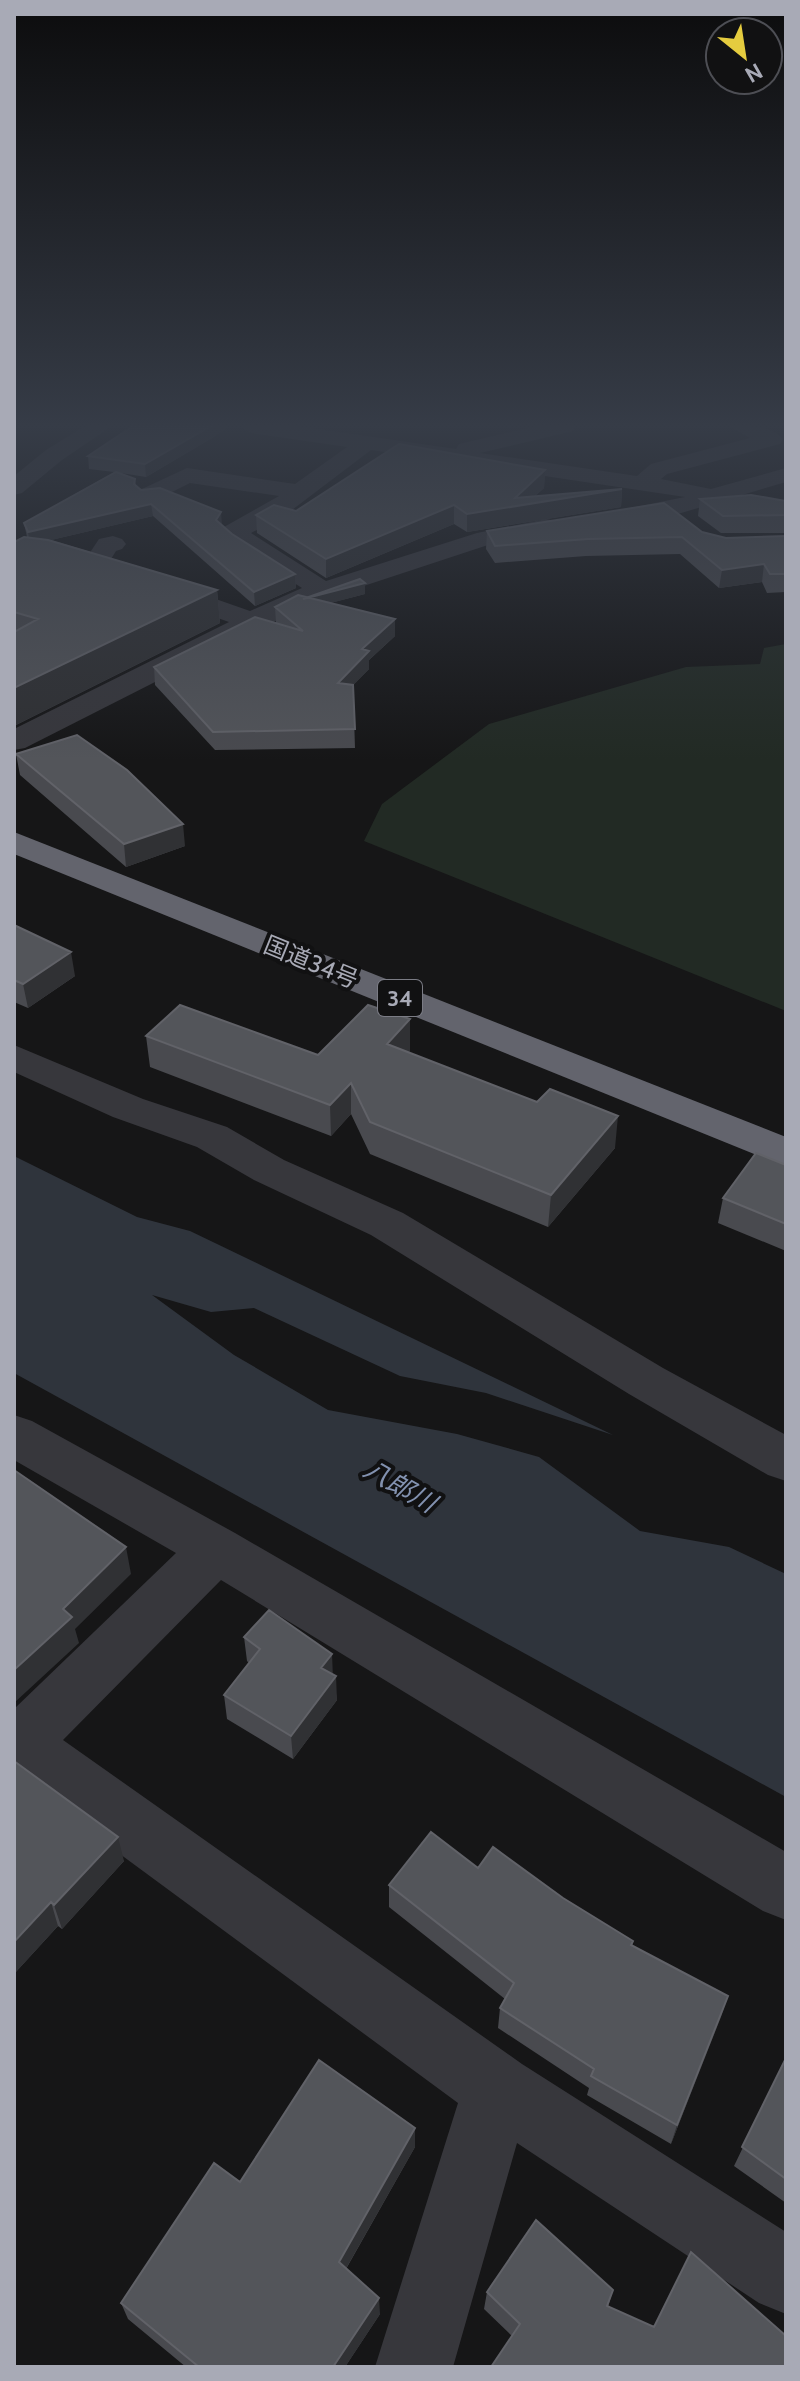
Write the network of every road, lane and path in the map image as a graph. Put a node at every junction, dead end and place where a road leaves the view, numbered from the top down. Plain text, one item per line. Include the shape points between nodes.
1 (240, 537) edge
2 (491, 537) edge
3 (113, 544) dead end
4 (323, 591) junction
5 (252, 621) junction
6 (14, 741) edge
7 (14, 842) edge
8 (14, 1057) edge
9 (786, 1153) edge
10 (14, 1435) edge
11 (786, 1460) edge
12 (216, 1549) junction
13 (786, 1888) edge
14 (497, 2089) junction
15 (786, 2276) edge
16 (414, 2367) edge

1 - 4 street
2 - 4 street
3 - 5 street via 81,564
4 - 5 street
5 - 6 street
7 - 9 highway, 国道34号 / 34
8 - 11 street via 128,1108 212,1137 269,1170 387,1224
10 - 12 street
12 - 13 street
12 - 14 street via 19,1744
14 - 15 street
14 - 16 street

